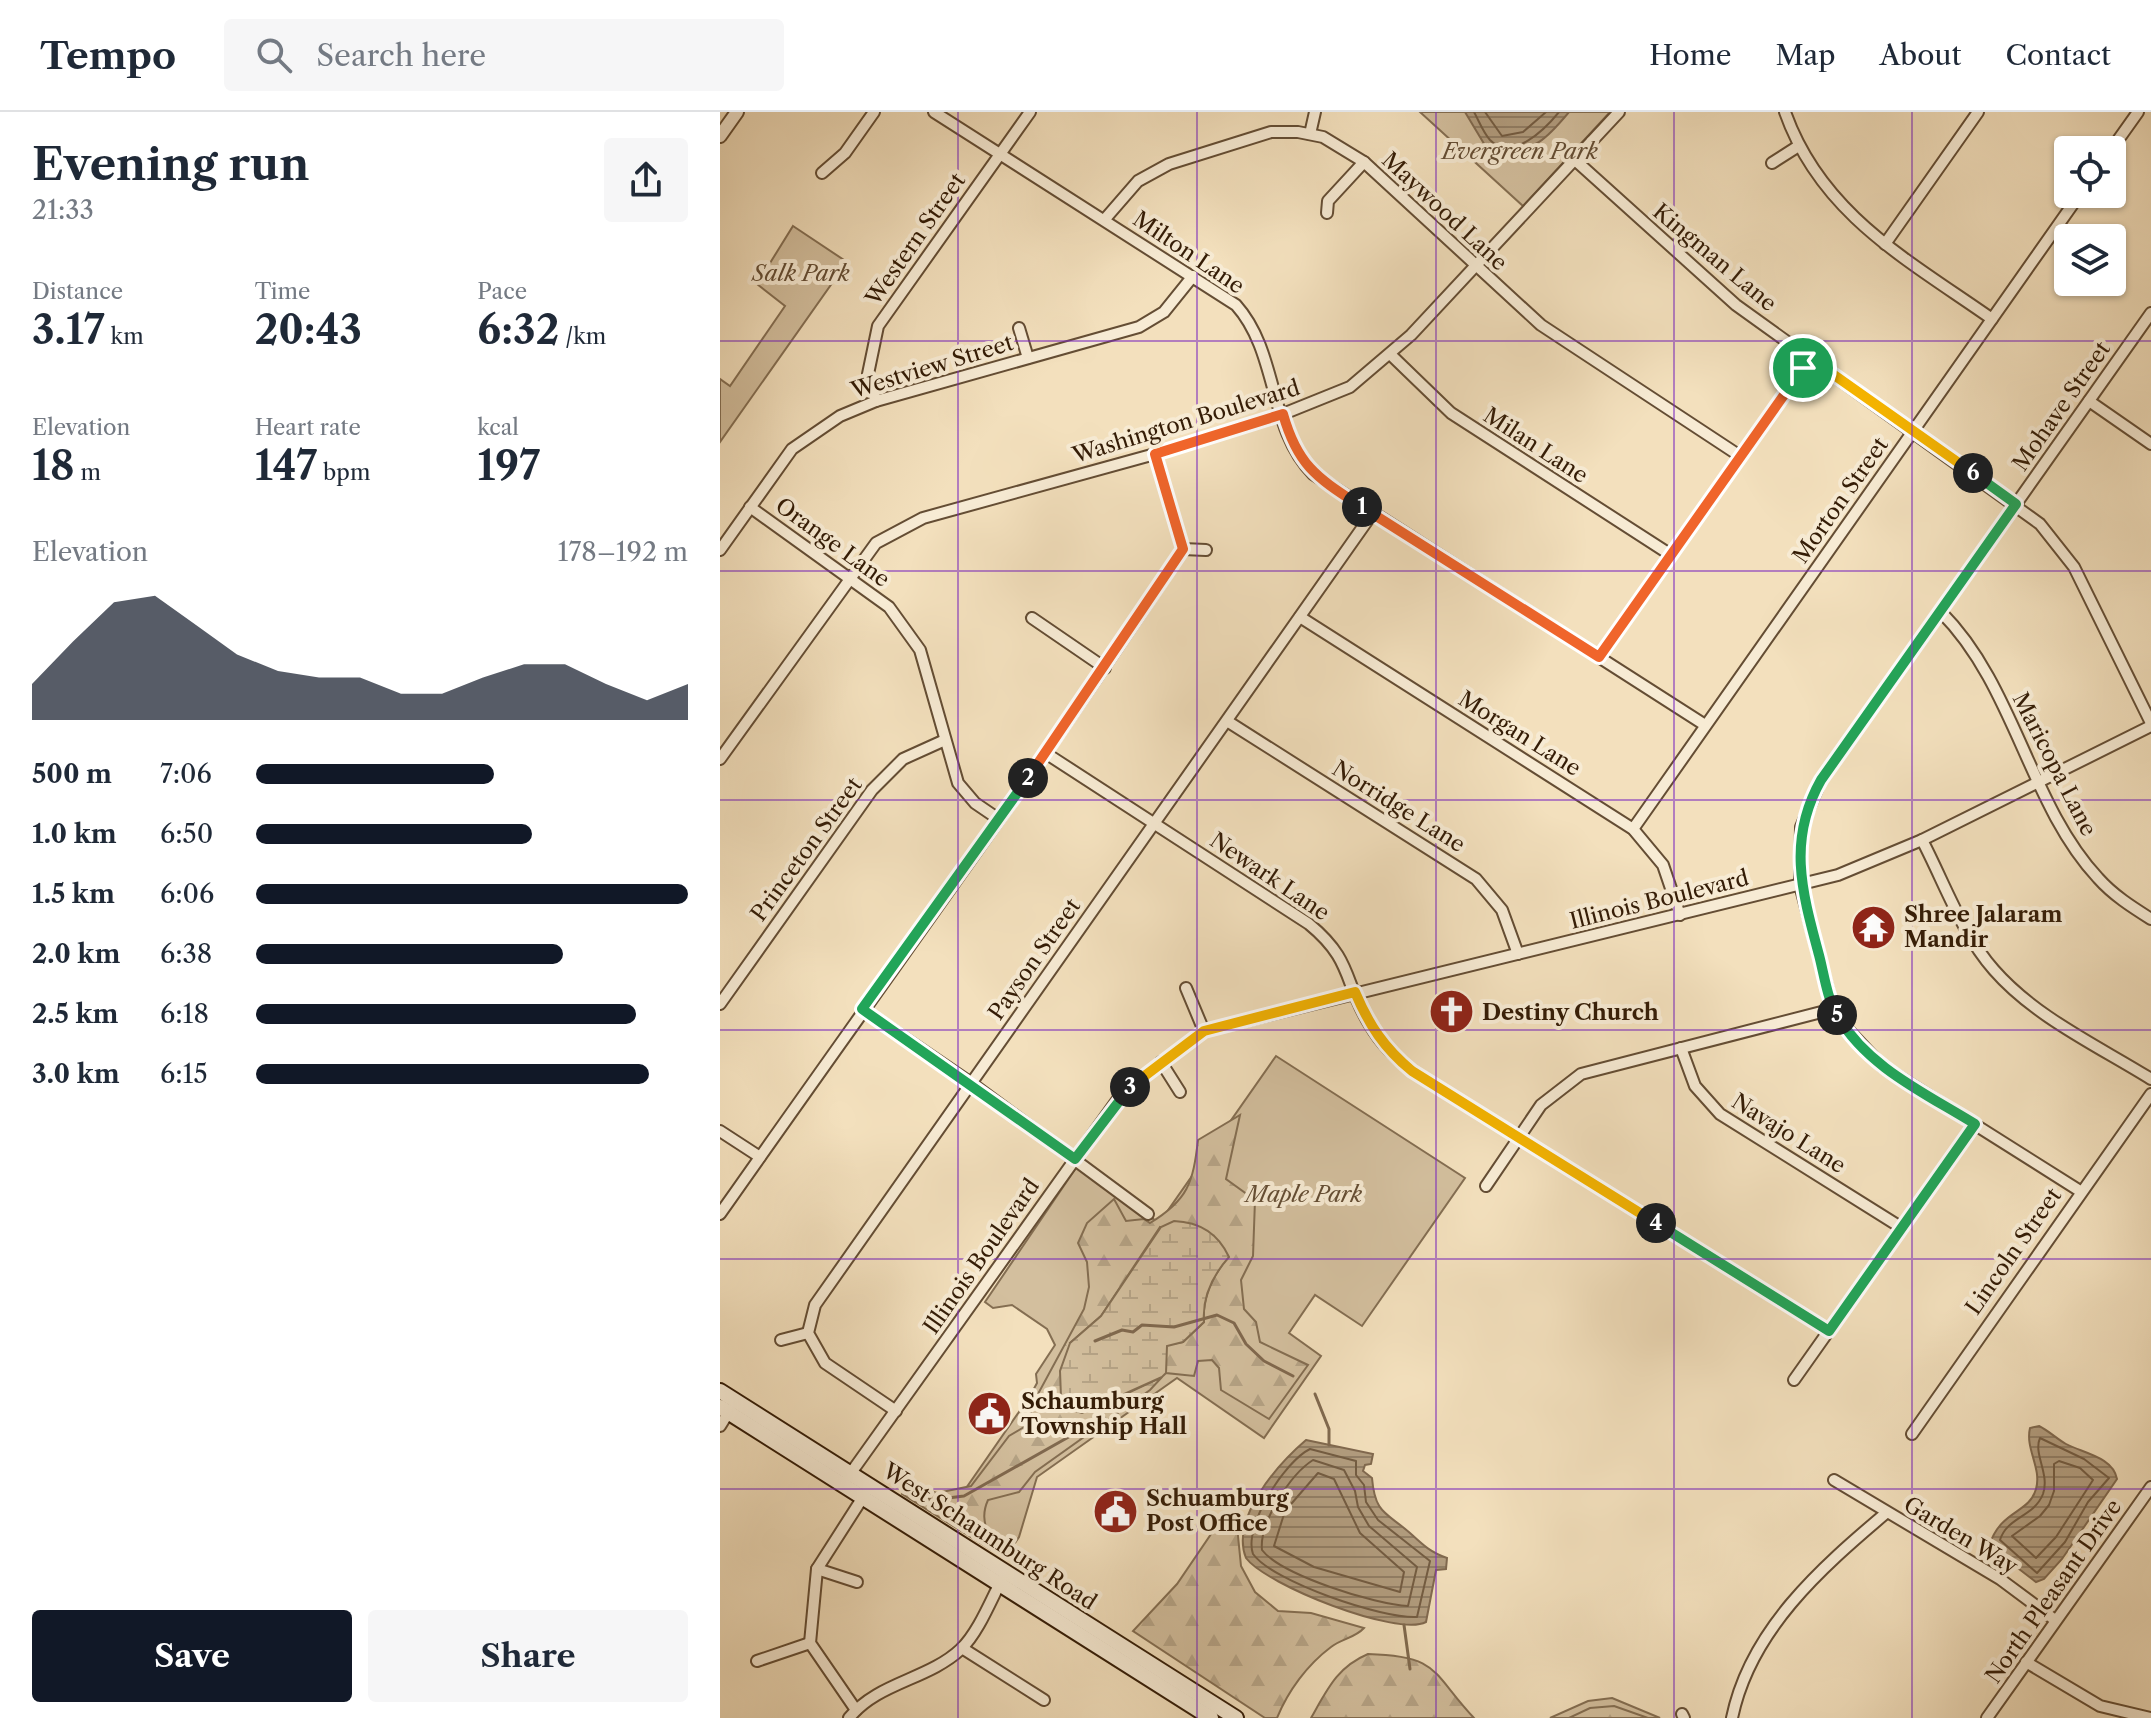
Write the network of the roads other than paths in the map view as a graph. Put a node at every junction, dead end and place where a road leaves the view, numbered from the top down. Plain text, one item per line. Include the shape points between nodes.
1 (874, 112) edge
2 (934, 112) edge
3 (1030, 112) edge
4 (1315, 112) edge
5 (1619, 112) edge
6 (1785, 112) edge
7 (1978, 112) edge
8 (2138, 112) edge
9 (731, 114) edge
10 (1310, 134) junction
11 (720, 136) edge
12 (2121, 136) edge
13 (1797, 147) junction
14 (999, 153) junction
15 (1575, 160) junction
16 (1364, 162) junction
17 (1772, 163) dead end
18 (822, 173) dead end
19 (2070, 208) edge
20 (1327, 213) dead end
21 (1105, 219) junction
22 (1885, 244) junction
23 (1475, 266) junction
24 (1193, 276) junction
25 (2151, 313) edge
26 (1992, 319) junction
27 (1019, 328) dead end
28 (1391, 355) junction
29 (1028, 358) junction
30 (1810, 358) junction
31 (876, 401) junction
32 (2089, 401) junction
33 (1283, 414) junction
34 (1913, 431) junction
35 (2151, 444) edge
36 (1155, 454) junction
37 (1740, 456) junction
38 (2016, 504) junction
39 (750, 507) junction
40 (1372, 514) junction
41 (1183, 549) junction
42 (720, 550) edge
43 (1206, 550) dead end
44 (1671, 555) junction
45 (849, 576) junction
46 (1941, 612) junction
47 (1300, 617) junction
48 (1032, 618) dead end
49 (1599, 657) junction
50 (1105, 668) junction
51 (1227, 721) junction
52 (2151, 724) edge
53 (1705, 725) junction
54 (945, 740) junction
55 (1047, 754) junction
56 (720, 759) edge
57 (2040, 780) junction
58 (997, 818) junction
59 (1154, 824) junction
60 (1633, 829) junction
61 (1922, 840) junction
62 (1800, 885) junction
63 (1680, 915) junction
64 (2151, 919) edge
65 (1518, 954) junction
66 (1186, 988) dead end
67 (1355, 992) junction
68 (720, 1004) edge
69 (862, 1009) junction
70 (1833, 1009) junction
71 (1204, 1031) junction
72 (1681, 1048) junction
73 (1161, 1062) junction
74 (2151, 1079) edge
75 (971, 1083) junction
76 (1180, 1092) dead end
77 (2151, 1094) edge
78 (1975, 1124) junction
79 (720, 1131) edge
80 (1519, 1137) junction
81 (760, 1157) junction
82 (1075, 1159) junction
83 (1486, 1186) dead end
84 (2080, 1191) junction
85 (720, 1214) edge
86 (1148, 1214) dead end
87 (1902, 1228) junction
88 (1829, 1331) junction
89 (808, 1333) junction
90 (781, 1340) dead end
91 (1794, 1380) dead end
92 (720, 1391) edge
93 (728, 1407) edge
94 (896, 1411) junction
95 (720, 1426) edge
96 (1912, 1434) dead end
97 (848, 1478) junction
98 (1834, 1480) dead end
99 (2151, 1487) edge
100 (867, 1490) junction
101 (1886, 1513) junction
102 (817, 1569) junction
103 (1003, 1577) junction
104 (857, 1582) dead end
105 (2055, 1620) junction
106 (810, 1643) junction
107 (962, 1648) junction
108 (757, 1661) dead end
109 (2026, 1662) junction
110 (1044, 1700) dead end
111 (2100, 1706) junction
112 (852, 1714) edge
113 (1211, 1718) edge
114 (1236, 1718) edge
115 (1732, 1718) edge
116 (1987, 1718) edge
117 (2094, 1718) edge
118 (2150, 1718) edge

1 - 18 street via 845,153
2 - 14 street, Milton Lane
3 - 14 street, Western Street
4 - 10 street
5 - 15 street, Washington Boulevard
6 - 13 street
7 - 22 street
8 - 12 street
9 - 11 street
10 - 16 street, Maywood Lane via 1338,144
10 - 21 street, Maywood Lane via 1262,134 1169,164 1138,181
13 - 17 street
13 - 22 street via 1833,196
14 - 21 street, Milton Lane
14 - 31 street, Western Street via 878,326 868,374
15 - 23 street, Washington Boulevard
15 - 30 street, Kingman Lane via 1713,288
16 - 20 street via 1328,201
16 - 23 street, Maywood Lane
19 - 26 street, Morton Street
21 - 24 street, Milton Lane
22 - 26 street
23 - 28 street, Washington Boulevard
23 - 37 street, Maywood Lane via 1550,331
24 - 29 street, Westview Street via 1164,312 1139,327
24 - 33 street, Milton Lane via 1226,297 1250,322
25 - 32 street, Mohave Street
26 - 34 street, Morton Street
27 - 29 street
28 - 33 street, Washington Boulevard via 1350,387
28 - 44 street, Milan Lane via 1451,413
29 - 31 street, Westview Street
30 - 34 street, Kingman Lane
30 - 37 street
31 - 39 street, Westview Street via 817,429 792,449
32 - 35 street
32 - 38 street, Mohave Street
33 - 36 street, Washington Boulevard
33 - 40 street, Milton Lane via 1291,442 1309,470
34 - 38 street, Kingman Lane
34 - 53 street, Morton Street
36 - 41 street
36 - 45 street, Washington Boulevard via 923,518 876,543
37 - 44 street
38 - 46 street, Mohave Street
38 - 52 street, Kingman Lane via 2074,567
39 - 42 street, Westview Street
39 - 45 street, Orange Lane
40 - 47 street, Payson Street
40 - 49 street, Milton Lane
41 - 43 street
41 - 50 street
44 - 49 street
45 - 54 street, Orange Lane via 889,607 920,650
45 - 56 street, Washington Boulevard
46 - 57 street, Maricopa Lane via 1980,660
46 - 62 street, Mohave Street via 1814,792 1799,842
47 - 51 street, Payson Street
47 - 60 street, Morgan Lane
48 - 50 street
49 - 53 street, Milton Lane
50 - 55 street
51 - 59 street, Payson Street
51 - 65 street, Norridge Lane via 1476,879 1502,910
52 - 57 street, Illinois Boulevard
53 - 60 street, Morton Street
54 - 58 street, Orange Lane via 958,783
54 - 68 street, Princeton Street via 903,759 872,790
55 - 58 street
55 - 59 street, Newark Lane
57 - 61 street, Illinois Boulevard
57 - 64 street, Maricopa Lane via 2086,865
58 - 69 street
59 - 67 street, Newark Lane via 1319,932 1343,960
59 - 75 street, Payson Street
60 - 63 street, Morgan Lane via 1663,865
61 - 62 street, Illinois Boulevard via 1856,869
61 - 74 street via 1968,931 1998,974 2041,1011
62 - 63 street, Illinois Boulevard
62 - 70 street, Mohave Street
63 - 65 street, Illinois Boulevard
65 - 67 street, Illinois Boulevard
66 - 71 street
67 - 71 street, Illinois Boulevard
67 - 80 street, Newark Lane via 1388,1051
69 - 75 street
69 - 81 street
70 - 72 street
70 - 78 street, Mohave Street via 1874,1060
71 - 73 street, Illinois Boulevard
72 - 80 street via 1581,1074 1541,1105
72 - 87 street, Navajo Lane via 1695,1086 1720,1114
73 - 76 street
73 - 82 street, Illinois Boulevard via 1123,1092
75 - 82 street
75 - 89 street, Payson Street via 818,1300
77 - 84 street, Lincoln Street
78 - 84 street, Mohave Street
78 - 87 street
79 - 81 street
80 - 83 street
80 - 88 street, Newark Lane
81 - 85 street
82 - 86 street
82 - 94 street, Illinois Boulevard
84 - 96 street, Lincoln Street
87 - 88 street
88 - 91 street
89 - 90 street
89 - 94 street via 825,1363
92 - 93 main road, West Schaumburg Road
93 - 95 street
93 - 97 main road, West Schaumburg Road
94 - 97 street, Illinois Boulevard
97 - 100 main road, West Schaumburg Road
98 - 101 street, Garden Way
99 - 105 street, North Pleasant Drive
100 - 102 street
100 - 103 main road, West Schaumburg Road
101 - 105 street, Garden Way via 2000,1579
101 - 115 street, Garden Way via 1830,1561 1771,1630 1745,1677
102 - 104 street
102 - 106 street
103 - 107 street
103 - 113 main road, West Schaumburg Road
103 - 114 main road, West Schaumburg Road
105 - 109 street, North Pleasant Drive
106 - 108 street
106 - 112 street
107 - 110 street
107 - 112 street
109 - 111 street
109 - 116 street, North Pleasant Drive
111 - 117 street
111 - 118 street

